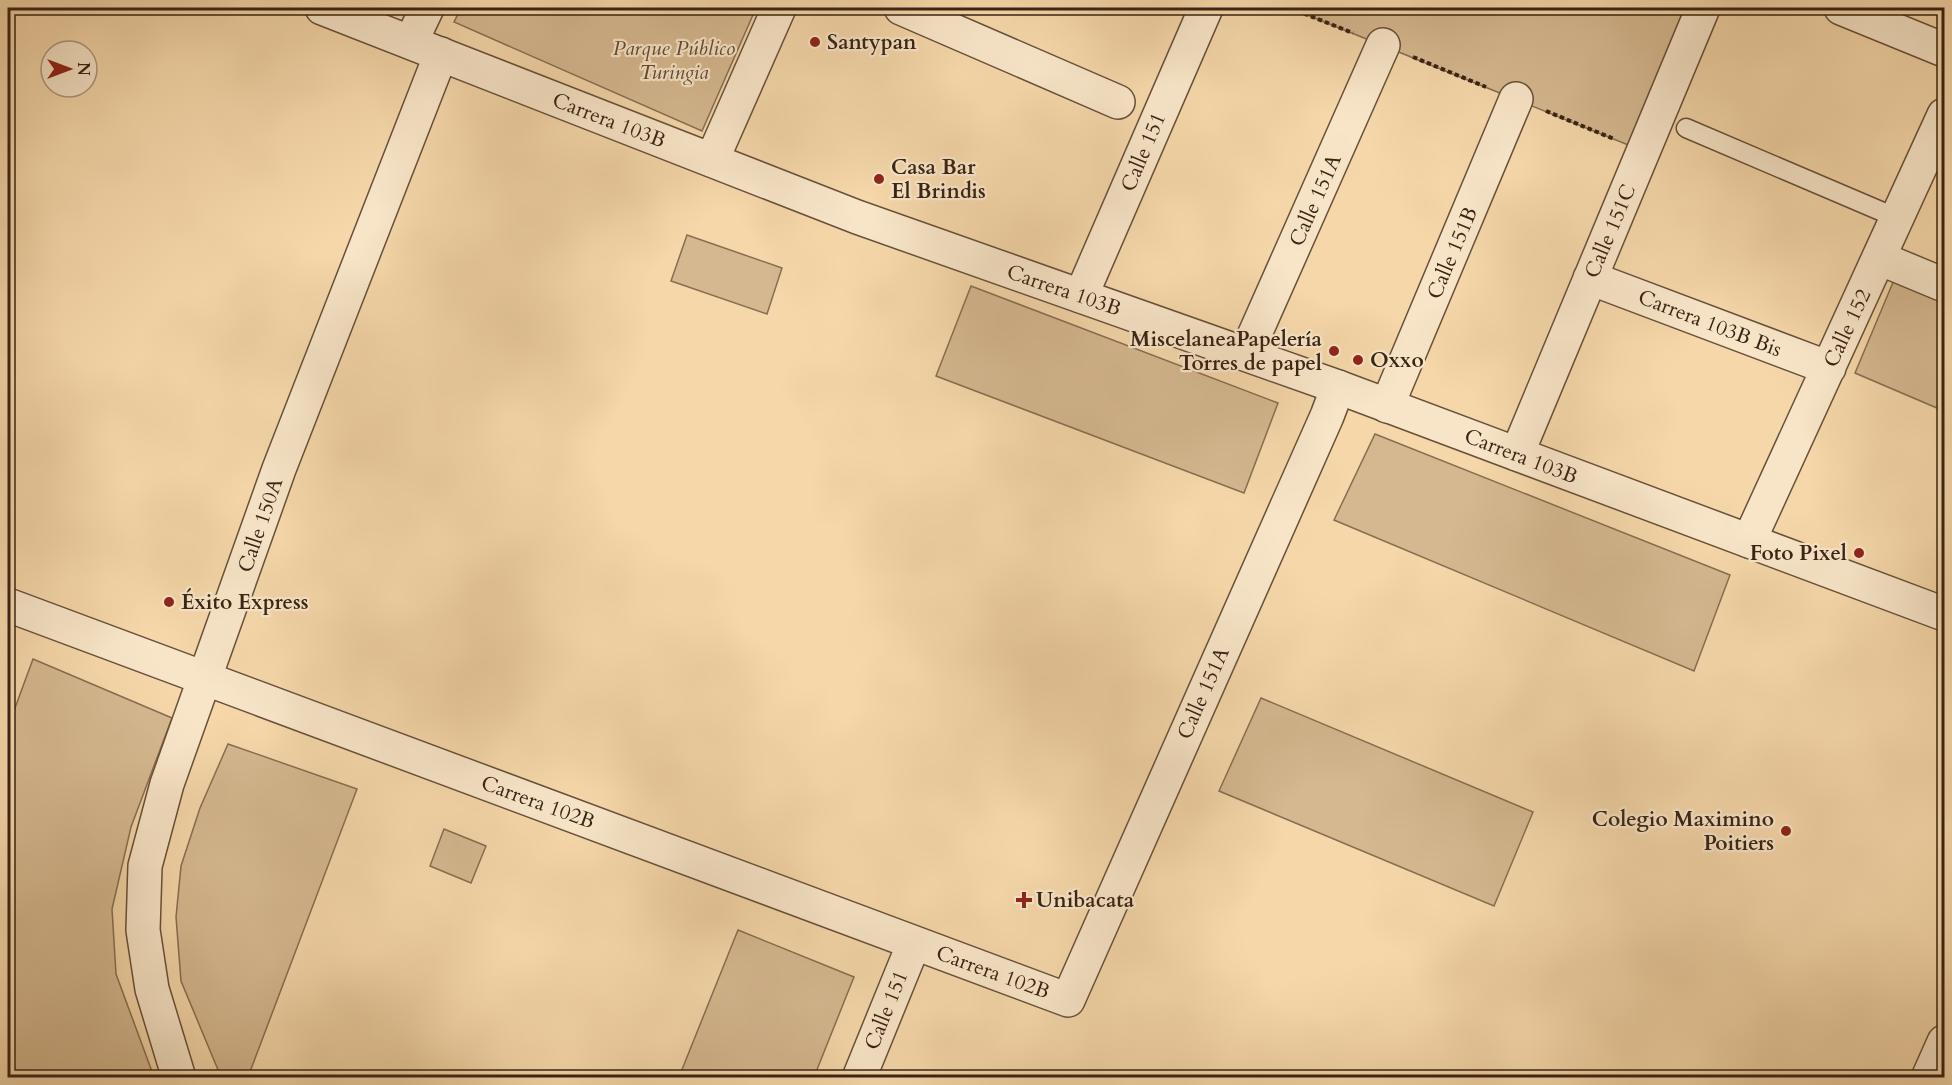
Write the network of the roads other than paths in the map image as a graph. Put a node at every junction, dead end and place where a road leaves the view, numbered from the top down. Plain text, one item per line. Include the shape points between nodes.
1 (322, 8) edge
2 (427, 8) edge
3 (779, 8) edge
4 (901, 8) edge
5 (1206, 8) edge
6 (1703, 8) edge
7 (1841, 8) edge
8 (411, 42) junction
9 (1383, 45) road end
10 (1944, 50) edge
11 (441, 54) junction
12 (1516, 99) road end
13 (1118, 102) dead end
14 (1942, 126) edge
15 (1686, 128) dead end
16 (712, 160) junction
17 (1897, 218) junction
18 (1879, 258) junction
19 (1590, 278) junction
20 (1944, 285) edge
21 (1081, 296) junction
22 (1246, 354) junction
23 (1829, 368) junction
24 (1338, 387) junction
25 (1387, 406) junction
26 (1517, 454) junction
27 (1749, 541) junction
28 (8, 605) edge
29 (1944, 614) edge
30 (206, 679) junction
31 (914, 943) junction
32 (1068, 1000) joint
33 (1944, 1042) edge
34 (179, 1077) edge
35 (859, 1077) edge
36 (1928, 1077) edge

1 - 8 street, Carrera 103B
2 - 8 street
3 - 16 street
4 - 13 street
5 - 21 street, Calle 151
6 - 19 street, Calle 151C
7 - 10 street
8 - 11 street, Carrera 103B
9 - 22 street, Calle 151A
11 - 16 street, Carrera 103B
11 - 30 street, Calle 150A via 279,469
12 - 25 street, Calle 151B
14 - 17 street, Calle 152
15 - 17 lane
16 - 21 street, Carrera 103B via 857,217
17 - 18 street, Calle 152
18 - 20 street
18 - 23 street, Calle 152
19 - 23 street, Carrera 103B Bis
19 - 26 street, Calle 151C
21 - 22 street, Carrera 103B
22 - 24 street, Carrera 103B
23 - 27 street, Calle 152
24 - 25 street, Carrera 103B
24 - 32 street, Calle 151A
25 - 26 street, Carrera 103B
26 - 27 street, Carrera 103B
27 - 29 street, Carrera 103B
28 - 30 street, Carrera 102B
30 - 31 street, Carrera 102B
30 - 34 street, Calle 150A via 166,784 146,866 143,930 152,989
31 - 32 street, Carrera 102B
31 - 35 street, Calle 151
33 - 36 street

